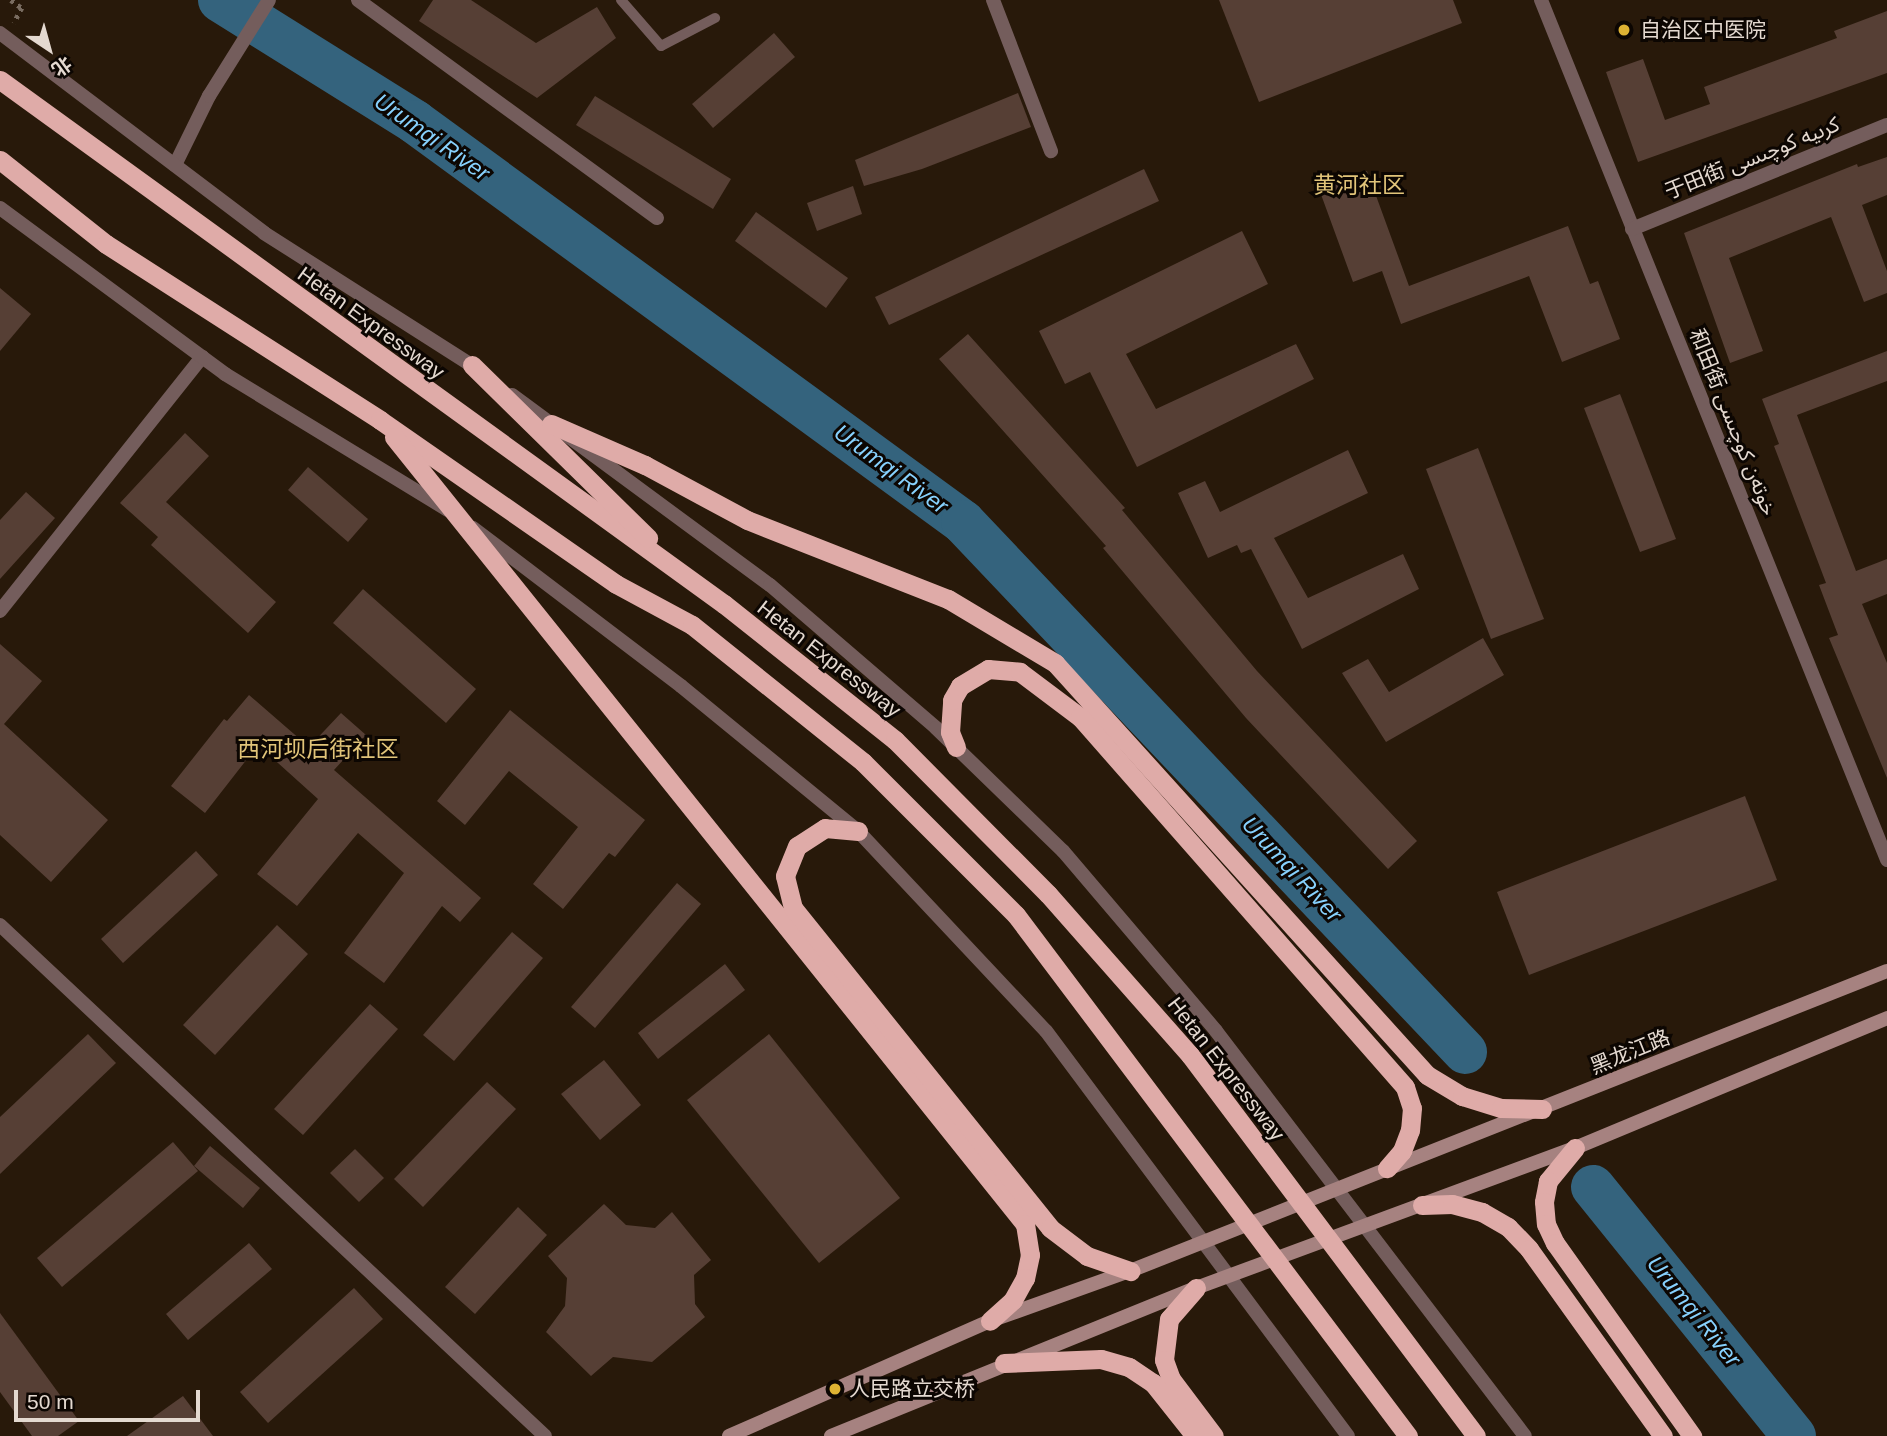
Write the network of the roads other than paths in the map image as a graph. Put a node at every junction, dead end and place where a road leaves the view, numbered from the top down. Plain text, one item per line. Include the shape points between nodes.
1 (270, 0) edge
2 (358, 0) edge
3 (621, 0) edge
4 (993, 0) edge
5 (1541, 0) edge
6 (715, 18) dead end
7 (0, 33) edge
8 (0, 80) edge
9 (1887, 125) edge
10 (1051, 151) dead end
11 (0, 160) edge
12 (175, 166) junction
13 (0, 208) edge
14 (657, 218) dead end
15 (1632, 229) junction
16 (202, 357) junction
17 (472, 365) junction
18 (380, 420) junction
19 (551, 424) junction
20 (458, 517) junction
21 (694, 583) junction
22 (0, 611) edge
23 (956, 747) junction
24 (858, 831) junction
25 (1887, 860) edge
26 (0, 925) edge
27 (1887, 971) edge
28 (1887, 1018) edge
29 (1542, 1109) junction
30 (1576, 1148) junction
31 (1387, 1168) junction
32 (1422, 1205) junction
33 (1133, 1270) junction
34 (1196, 1288) junction
35 (990, 1321) junction
36 (1004, 1363) junction
37 (545, 1436) edge
38 (729, 1436) edge
39 (831, 1436) edge
40 (1195, 1436) edge
41 (1214, 1436) edge
42 (1348, 1436) edge
43 (1408, 1436) edge
44 (1476, 1436) edge
45 (1525, 1436) edge
46 (1663, 1436) edge
47 (1692, 1436) edge

1 - 12 street via 209,96
2 - 14 street
3 - 6 lane via 661,46
4 - 10 street
5 - 15 street, 和田街 خوتەن كوچىسى
7 - 12 street
8 - 21 highway, Hetan Expressway
9 - 15 street, 于田街 كرىيە كوچىسى
11 - 18 highway via 106,244
12 - 17 street via 264,233
13 - 16 street
15 - 25 street, 和田街 خوتەن كوچىسى
16 - 20 street
16 - 22 street
17 - 19 street
17 - 21 highway
18 - 20 highway
18 - 43 highway via 616,583 692,625 863,762 1016,915
19 - 23 street via 769,585
19 - 29 highway via 645,465 747,520 948,599 1055,663 1427,1075 1462,1096 1488,1104
20 - 24 street via 681,685
20 - 35 highway via 1025,1224 1030,1255 1025,1278 1013,1300
21 - 44 highway, Hetan Expressway via 895,740 1048,894 1190,1055
23 - 31 highway via 948,716 952,700 960,686 988,669 1020,672 1080,717 1405,1087 1412,1108 1410,1130 1402,1151
23 - 45 street via 1063,851 1216,1031
24 - 33 highway via 825,828 797,846 785,876 793,908 1050,1228 1087,1256
24 - 42 street via 1046,1031
26 - 37 street
27 - 29 main road, 黑龙江路
28 - 30 main road
29 - 31 main road, 黑龙江路
30 - 32 main road
30 - 47 highway via 1548,1181 1546,1224
31 - 33 main road, 黑龙江路
32 - 34 main road
32 - 46 highway via 1452,1204 1482,1212 1508,1227 1529,1249
33 - 35 main road, 黑龙江路
34 - 36 main road
34 - 41 highway via 1180,1301 1163,1339 1171,1379
35 - 38 main road, 黑龙江路
36 - 39 main road
36 - 40 highway via 1101,1359 1129,1367 1153,1383

